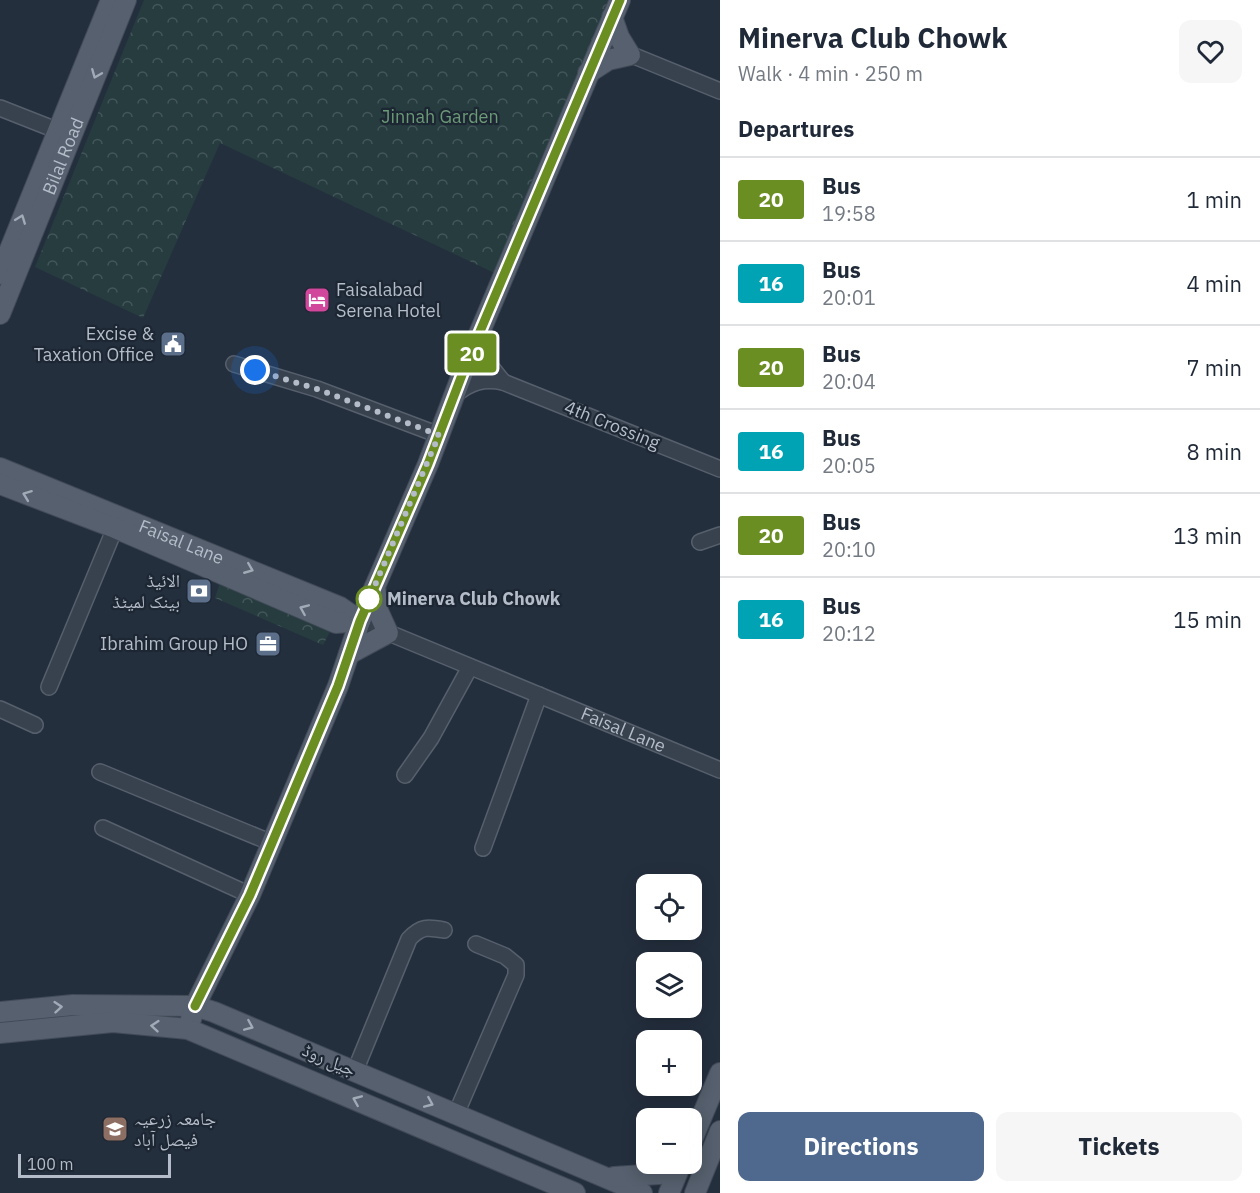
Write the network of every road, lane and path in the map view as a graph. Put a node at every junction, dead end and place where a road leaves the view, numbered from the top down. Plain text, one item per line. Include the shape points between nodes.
1 (111, 0) edge
2 (126, 0) edge
3 (616, 8) edge
4 (600, 42) junction
5 (630, 55) junction
6 (588, 72) junction
7 (720, 91) edge
8 (0, 108) edge
9 (56, 130) junction
10 (0, 274) edge
11 (0, 314) edge
12 (477, 340) junction
13 (234, 364) dead end
14 (503, 382) junction
15 (455, 395) junction
16 (439, 435) junction
17 (0, 468) edge
18 (720, 469) edge
19 (0, 484) edge
20 (115, 528) junction
21 (720, 535) edge
22 (700, 542) dead end
23 (375, 587) junction
24 (360, 621) junction
25 (388, 633) junction
26 (349, 654) junction
27 (470, 667) junction
28 (49, 687) dead end
29 (539, 695) junction
30 (0, 710) edge
31 (35, 725) dead end
32 (720, 770) edge
33 (100, 772) dead end
34 (405, 775) dead end
35 (103, 828) dead end
36 (272, 843) junction
37 (483, 848) dead end
38 (250, 895) junction
39 (444, 930) dead end
40 (476, 944) dead end
41 (195, 1006) junction
42 (0, 1012) edge
43 (188, 1029) junction
44 (0, 1033) edge
45 (355, 1071) junction
46 (720, 1073) edge
47 (456, 1114) junction
48 (702, 1116) edge
49 (720, 1131) edge
50 (659, 1174) edge
51 (677, 1174) edge
52 (602, 1176) junction
53 (575, 1193) edge
54 (642, 1193) edge
55 (669, 1193) edge
56 (695, 1193) edge

1 - 9 main road, Bilal Road
2 -> 11 main road, Bilal Road
3 - 4 main road
3 - 5 main road via 619,37
4 - 5 street
4 - 6 main road
5 - 6 main road via 608,60
5 - 7 street
6 - 12 main road
8 - 9 street
10 -> 9 main road, Bilal Road
12 - 14 street
12 - 15 main road
13 - 16 street via 317,389
14 - 15 street via 482,380
14 - 18 street, 4th Crossing
15 - 16 main road
16 - 23 main road
17 -> 24 main road, Faisal Lane via 340,606
20 -> 19 main road, Faisal Lane
24 -> 20 main road, Faisal Lane via 336,623
20 - 28 street
21 - 22 street
23 - 24 main road
23 - 25 main road via 378,611
24 - 25 street, Faisal Lane
24 - 26 main road
25 - 26 main road
25 - 27 street, Faisal Lane
26 - 36 main road
27 - 29 street, Faisal Lane
27 - 34 street via 431,738
29 - 32 street, Faisal Lane
29 - 37 street
30 - 31 street
33 - 36 street
35 - 38 street
36 - 38 main road
38 - 41 main road
39 - 45 street via 427,926 418,929 410,939
40 - 47 street via 505,956 516,965 516,975
42 -> 41 main road, جیل روڈ via 73,1005
41 - 43 main road
41 -> 45 main road, جیل روڈ
43 -> 44 main road, جیل روڈ via 113,1022
53 -> 43 main road, جیل روڈ
45 -> 47 main road, جیل روڈ
46 - 48 main road
47 - 52 main road, جیل روڈ
49 - 56 main road
50 - 52 main road
51 - 55 main road
52 - 54 main road, جیل روڈ

